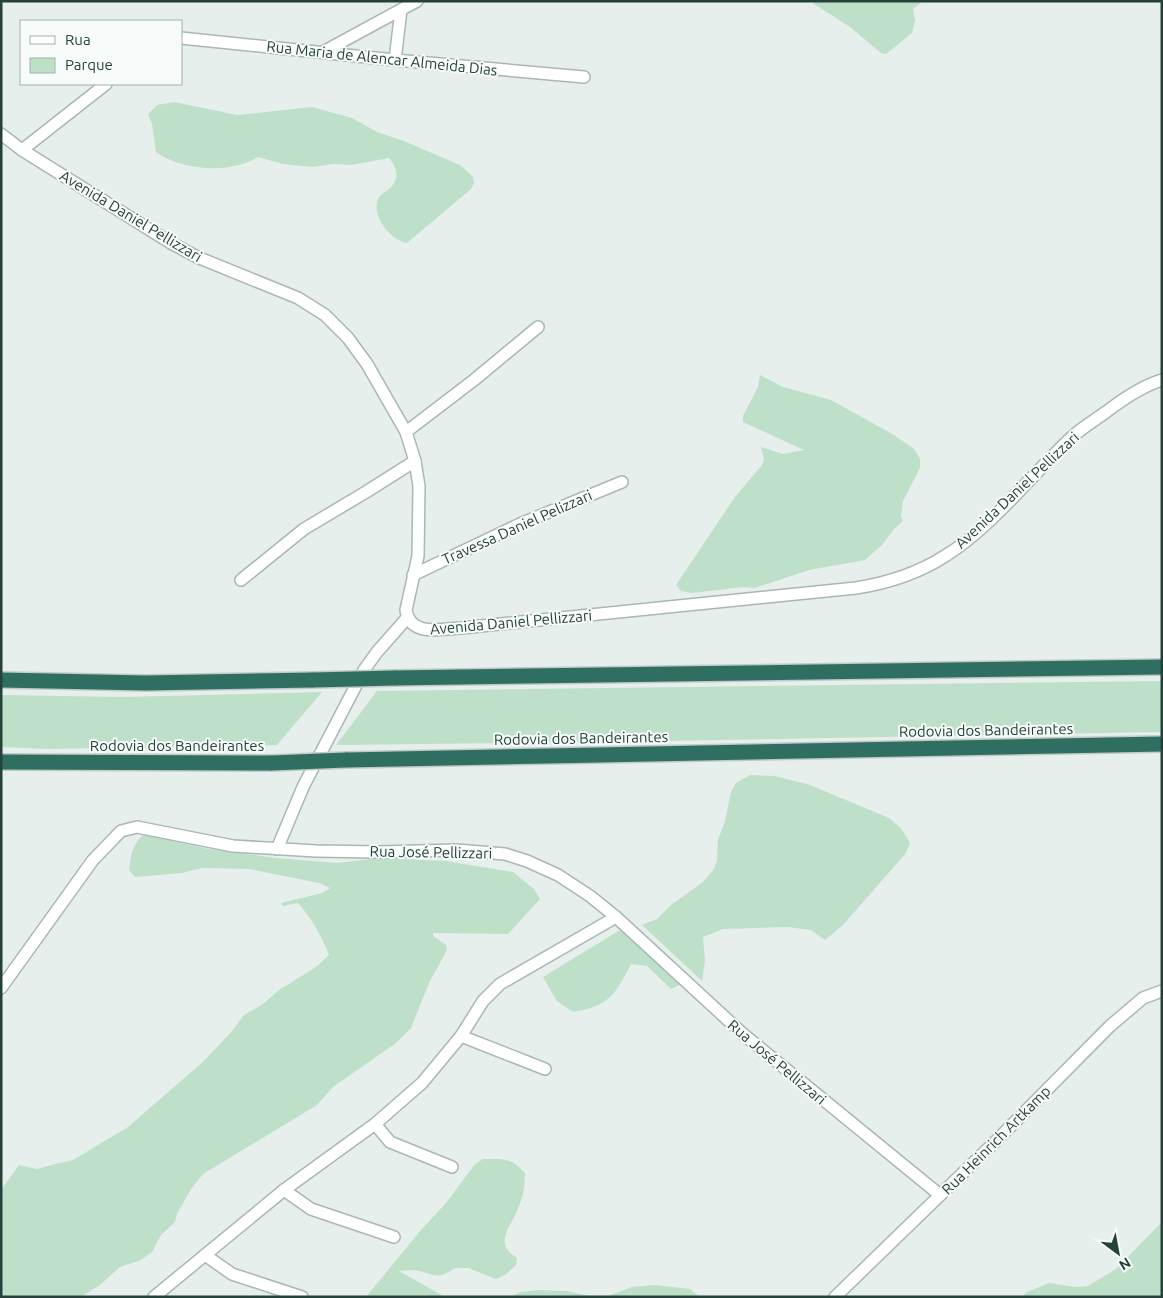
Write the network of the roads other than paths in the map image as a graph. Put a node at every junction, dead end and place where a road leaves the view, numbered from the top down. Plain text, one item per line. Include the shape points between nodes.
1 (417, 1) edge
2 (401, 10) junction
3 (182, 38) edge
4 (323, 52) junction
5 (395, 60) junction
6 (584, 77) dead end
7 (105, 85) edge
8 (1, 134) edge
9 (22, 150) junction
10 (538, 327) dead end
11 (1162, 380) edge
12 (406, 432) junction
13 (415, 461) junction
14 (622, 482) dead end
15 (413, 575) junction
16 (240, 580) dead end
17 (407, 618) junction
18 (1162, 667) edge
19 (1, 680) edge
20 (1162, 744) edge
21 (1, 762) edge
22 (277, 849) junction
23 (616, 917) junction
24 (1, 988) edge
25 (1162, 992) edge
26 (461, 1036) junction
27 (545, 1069) dead end
28 (376, 1124) junction
29 (452, 1167) dead end
30 (284, 1190) junction
31 (940, 1195) junction
32 (394, 1238) dead end
33 (205, 1255) junction
34 (154, 1297) edge
35 (302, 1297) edge
36 (836, 1297) edge

1 - 2 street
2 - 4 street
2 - 5 street
3 - 4 street, Rua Maria de Alencar Almeida Dias
4 - 5 street, Rua Maria de Alencar Almeida Dias
5 - 6 street, Rua Maria de Alencar Almeida Dias
7 - 9 street
8 - 9 street, Avenida Daniel Pellizzari
9 - 12 street, Avenida Daniel Pellizzari via 179,248 298,298 325,315 367,364
10 - 12 street
11 - 17 street, Avenida Daniel Pellizzari via 1120,402 1074,436 989,520 946,556 915,573 886,583 461,628 426,630 416,628
12 - 13 street, Avenida Daniel Pellizzari
13 - 15 street, Avenida Daniel Pellizzari via 419,486 419,530
13 - 16 street via 304,529
14 - 15 street, Travessa Daniel Pelizzari via 520,524
15 - 17 street, Avenida Daniel Pellizzari via 407,599
17 - 22 street via 364,670 303,787
18 - 19 highway, bridge via 146,683
20 - 21 highway, Rodovia dos Bandeirantes, bridge via 272,763
22 - 23 street, Rua José Pellizzari via 456,850 505,854 558,875
22 - 24 street, Rua José Pellizzari via 233,846 137,827 121,831 94,860
23 - 26 street via 500,984 483,1001
23 - 31 street, Rua José Pellizzari via 742,1034
25 - 31 street, Rua Heinrich Artkamp via 1143,998 1110,1026
26 - 27 street
26 - 28 street via 422,1082
28 - 29 street via 390,1142
28 - 30 street
30 - 32 street via 311,1209
30 - 33 street
31 - 36 street, Rua Heinrich Artkamp
33 - 34 street
33 - 35 street via 232,1274

